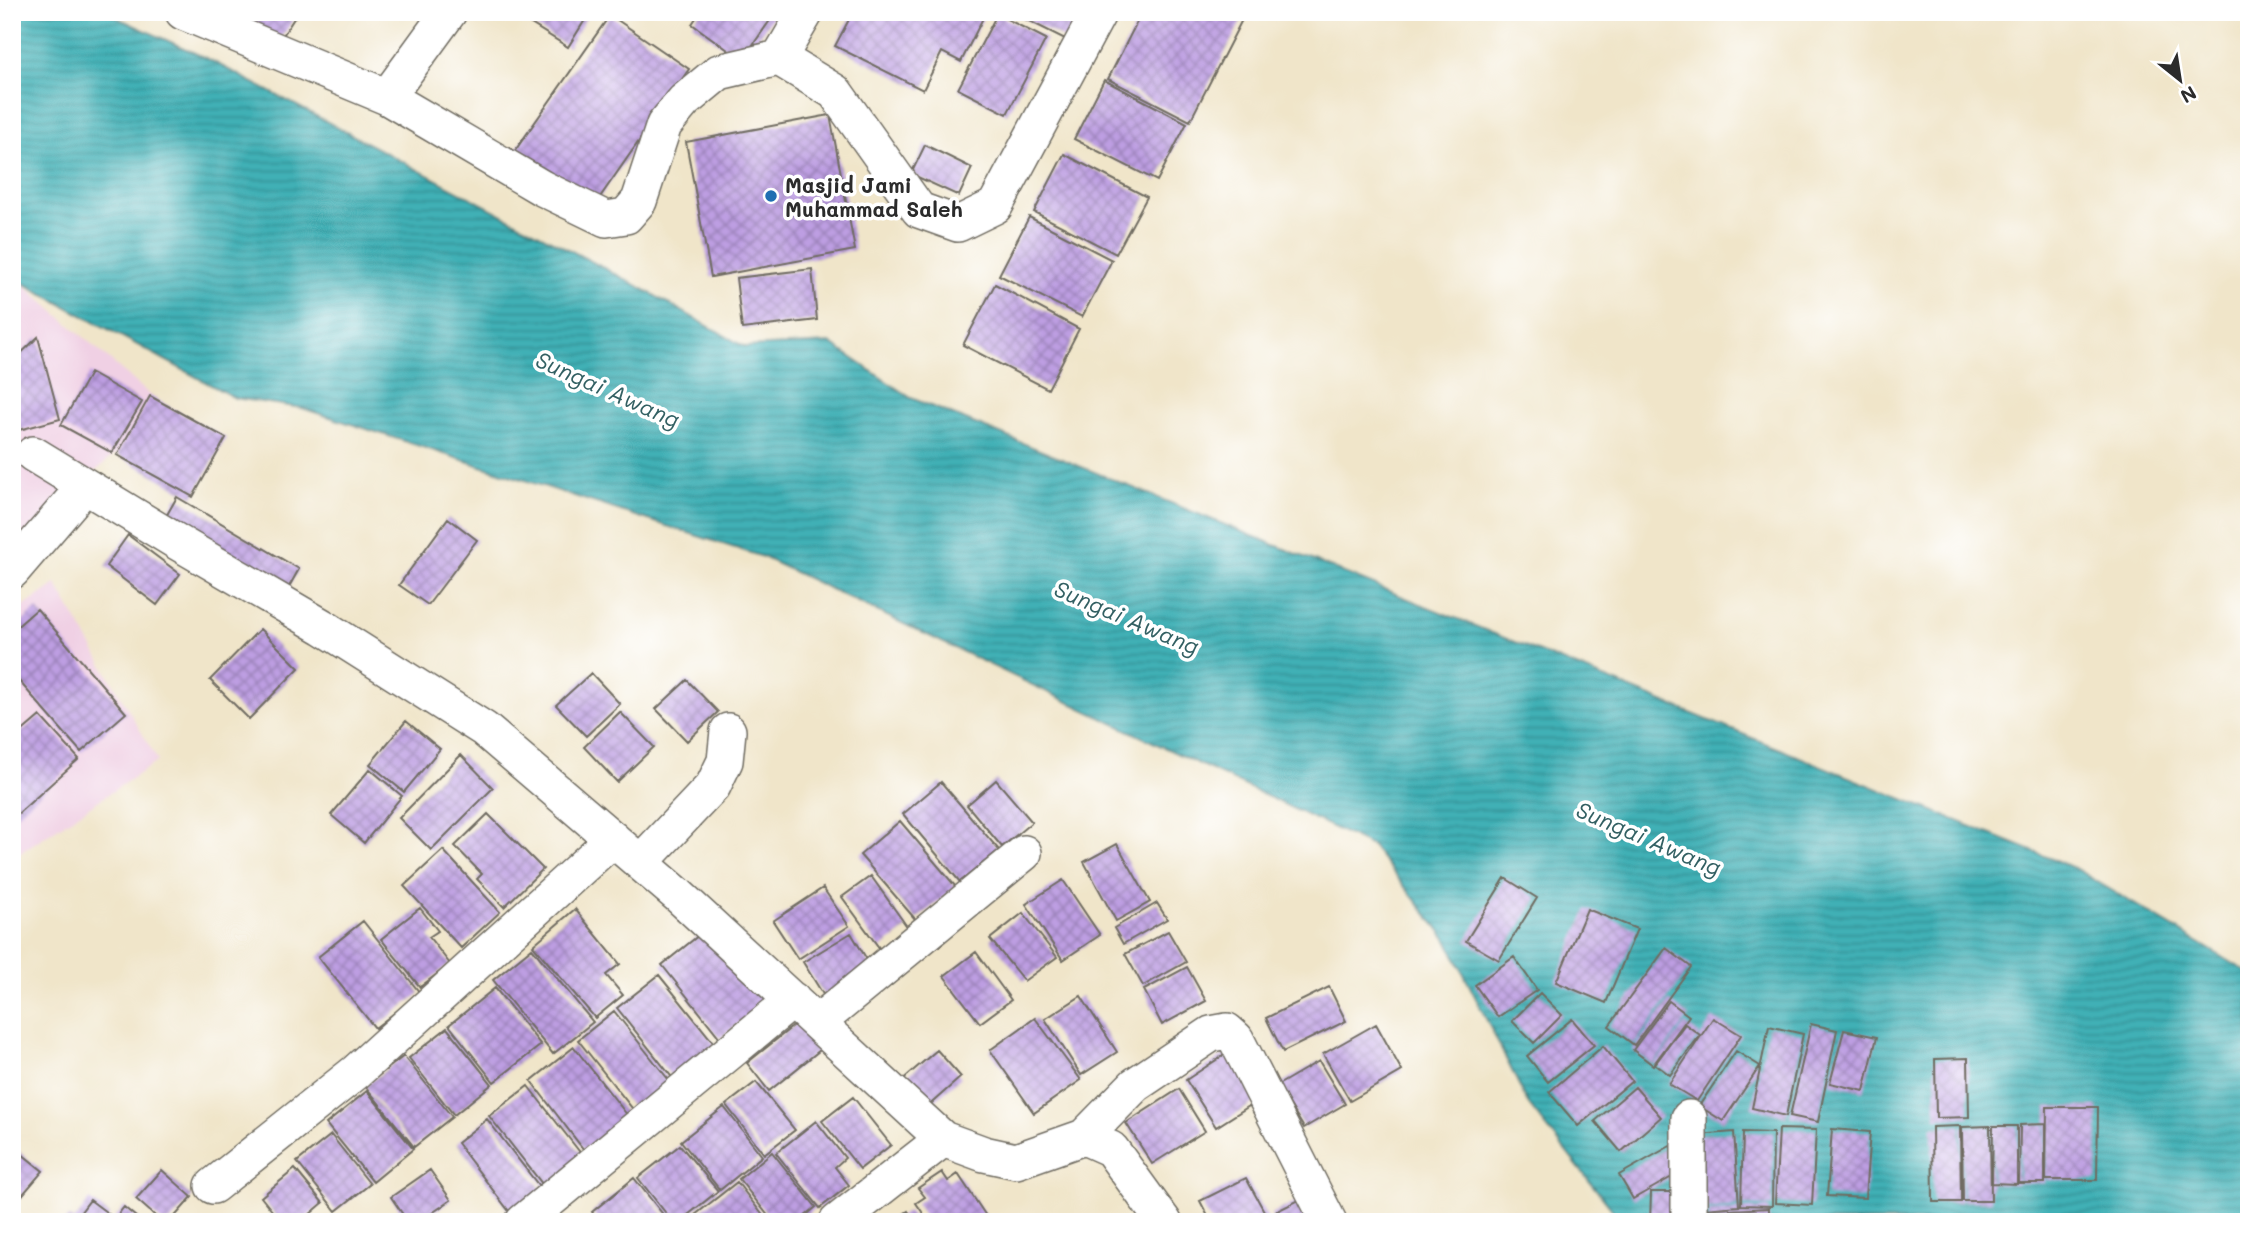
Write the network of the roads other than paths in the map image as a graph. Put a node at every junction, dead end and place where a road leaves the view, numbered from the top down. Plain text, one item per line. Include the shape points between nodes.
1 (183, 12) edge
2 (449, 12) edge
3 (806, 12) edge
4 (1099, 12) edge
5 (779, 58) junction
6 (387, 97) junction
7 (33, 454) dead end
8 (85, 486) junction
9 (12, 570) edge
10 (728, 731) dead end
11 (613, 839) junction
12 (1024, 853) dead end
13 (641, 862) junction
14 (805, 1011) junction
15 (1689, 1118) dead end
16 (1084, 1137) junction
17 (943, 1139) junction
18 (213, 1186) dead end
19 (523, 1222) edge
20 (837, 1222) edge
21 (1164, 1222) edge
22 (1329, 1222) edge
23 (1689, 1222) edge

1 - 6 street
2 - 6 street
3 - 5 street
4 - 5 street via 995,206 958,224 919,210 835,92
5 - 6 street via 719,72 684,101 664,125 639,201 626,216 606,219 542,188
7 - 8 street
8 - 9 street
8 - 11 street via 484,729
10 - 13 street via 725,761 713,786
11 - 13 street
11 - 18 street via 356,1072
12 - 14 street
13 - 14 street
14 - 17 street
14 - 19 street
15 - 23 street
16 - 17 street via 1016,1161
16 - 21 street via 1111,1149
16 - 22 street via 1135,1085 1211,1034 1227,1031 1236,1039
17 - 20 street

